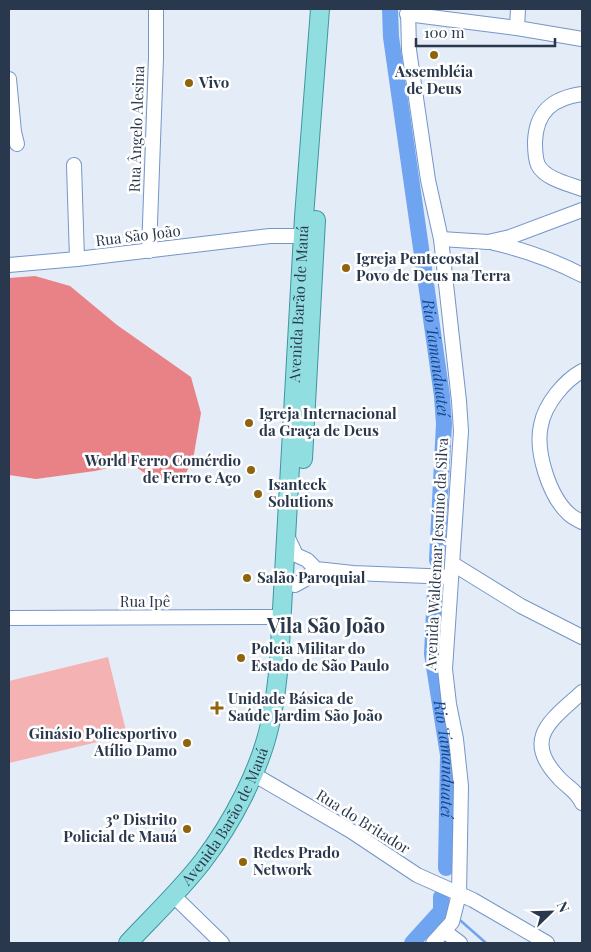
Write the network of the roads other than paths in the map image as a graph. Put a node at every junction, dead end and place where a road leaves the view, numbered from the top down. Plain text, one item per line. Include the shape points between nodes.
1 (156, 9) edge
2 (320, 9) edge
3 (330, 9) edge
4 (518, 9) edge
5 (407, 12) edge
6 (517, 28) junction
7 (582, 39) edge
8 (9, 79) edge
9 (582, 94) edge
10 (17, 144) dead end
11 (74, 165) dead end
12 (582, 189) edge
13 (582, 210) edge
14 (304, 217) junction
15 (270, 236) junction
16 (309, 236) junction
17 (441, 239) junction
18 (488, 242) junction
19 (149, 251) junction
20 (77, 259) junction
21 (9, 265) edge
22 (582, 275) edge
23 (582, 371) edge
24 (582, 522) edge
25 (287, 536) junction
26 (296, 555) junction
27 (316, 569) junction
28 (452, 571) junction
29 (296, 585) junction
30 (282, 617) junction
31 (9, 618) edge
32 (582, 637) edge
33 (289, 661) junction
34 (582, 692) edge
35 (258, 777) junction
36 (581, 798) edge
37 (459, 894) junction
38 (180, 902) junction
39 (444, 930) junction
40 (128, 943) edge
41 (140, 943) edge
42 (222, 943) edge
43 (433, 943) edge
44 (460, 943) edge
45 (547, 943) edge

1 - 19 street, Rua Ângelo Alesina
2 - 14 main road, Avenida Barão de Mauá
3 - 16 main road, Avenida Barão de Mauá
4 - 6 street
5 - 6 street
5 - 17 street, Avenida Waldemar Jesuíno da Silva via 409,50 428,180
6 - 7 street
8 - 10 street
9 - 12 street via 549,106 541,115 535,142 538,166 554,178
11 - 20 street
13 - 18 street via 517,235
14 - 15 street, Rua São João
14 - 16 main road, Avenida Barão de Mauá
15 - 16 street, Rua São João
15 - 19 street, Rua São João
16 - 25 main road, Avenida Barão de Mauá
16 - 26 main road, Avenida Barão de Mauá via 305,427
17 - 18 street
17 - 28 street, Avenida Waldemar Jesuíno da Silva via 460,431
18 - 22 street via 526,250
19 - 20 street, Rua São João
20 - 21 street, Rua São João
23 - 24 street via 556,394 541,424 540,437 549,483 569,515
25 - 26 street
25 - 30 main road, Avenida Barão de Mauá
26 - 27 street
26 - 29 main road, Avenida Barão de Mauá
27 - 28 street via 354,573
27 - 29 street
28 - 32 street
28 - 37 street, Avenida Waldemar Jesuíno da Silva via 445,669 461,786
29 - 33 main road, Avenida Barão de Mauá
30 - 31 street, Rua Ipê
30 - 33 main road
30 - 35 main road, Avenida Barão de Mauá via 276,690
33 - 35 main road, Avenida Barão de Mauá via 282,712 268,764
34 - 36 street via 551,720 544,730 541,747 550,768
35 - 37 street, Rua do Britador via 351,831 417,875
35 - 38 main road, Avenida Barão de Mauá via 225,847
35 - 40 main road, Avenida Barão de Mauá via 203,861
37 - 39 street, Avenida Waldemar Jesuíno da Silva via 452,922
37 - 45 street, Rua do Britador
38 - 41 main road, Avenida Barão de Mauá
38 - 42 street
39 - 43 street, Avenida Waldemar Jesuíno da Silva
39 - 44 street

